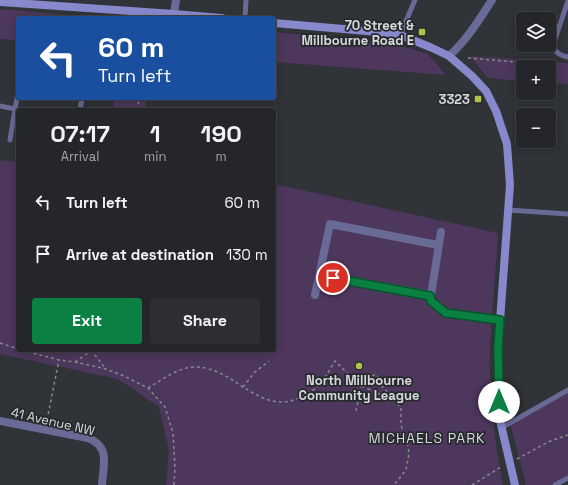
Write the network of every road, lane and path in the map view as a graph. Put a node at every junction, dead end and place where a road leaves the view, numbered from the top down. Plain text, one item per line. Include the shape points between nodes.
1 (176, 0) edge
2 (246, 0) edge
3 (415, 0) edge
4 (492, 0) edge
5 (568, 0) edge
6 (0, 2) edge
7 (174, 14) junction
8 (198, 16) edge
9 (245, 16) edge
10 (276, 23) edge
11 (400, 35) junction
12 (449, 56) junction
13 (568, 57) edge
14 (468, 58) dead end
15 (548, 59) dead end
16 (17, 100) edge
17 (0, 106) edge
18 (15, 109) junction
19 (10, 140) dead end
20 (508, 210) junction
21 (568, 214) edge
22 (441, 232) dead end
23 (438, 245) junction
24 (320, 275) junction
25 (315, 295) dead end
26 (430, 296) junction
27 (500, 320) junction
28 (0, 343) edge
29 (16, 348) edge
30 (30, 352) edge
31 (90, 352) edge
32 (92, 352) edge
33 (60, 360) junction
34 (269, 361) dead end
35 (75, 362) junction
36 (106, 369) junction
37 (361, 386) junction
38 (243, 387) junction
39 (148, 388) junction
40 (568, 390) edge
41 (388, 393) junction
42 (356, 411) dead end
43 (0, 421) edge
44 (501, 428) junction
45 (45, 430) junction
46 (568, 435) edge
47 (509, 463) junction
48 (568, 478) edge
49 (102, 485) edge
50 (174, 485) edge
51 (394, 485) edge
52 (472, 485) edge
53 (515, 485) edge
54 (555, 485) edge

1 - 7 street
2 - 9 lane
3 - 11 lane
4 - 12 street via 476,25
5 - 13 lane via 553,45 557,53
6 - 7 street
7 - 8 street
10 - 11 street
11 - 12 street
12 - 20 street via 486,91 496,111 507,144 510,185
14 - 15 path via 541,64
16 - 18 lane
17 - 18 lane
18 - 19 lane
20 - 21 lane
20 - 27 street
22 - 23 street
23 - 24 street via 330,224
23 - 26 street
24 - 25 street
24 - 26 street
26 - 27 street via 431,301 446,313
27 - 44 street via 498,348
28 - 29 path
30 - 33 path
31 - 35 path
32 - 36 path
33 - 35 path
33 - 45 path
34 - 38 path
35 - 36 path
36 - 39 path
37 - 38 path via 335,361 317,387 300,399 278,402 259,397
37 - 41 path via 384,396
37 - 41 path via 375,374
37 - 42 path
38 - 39 path via 213,370 198,367 180,370
39 - 50 path via 165,407 174,433
40 - 44 lane
41 - 51 path via 401,408 401,425 409,454 406,470
43 - 45 street, 41 Avenue NW
44 - 47 street
45 - 49 street, 41 Avenue NW via 96,441 104,458
46 - 47 path via 548,442
47 - 52 path
47 - 53 street
48 - 54 lane

